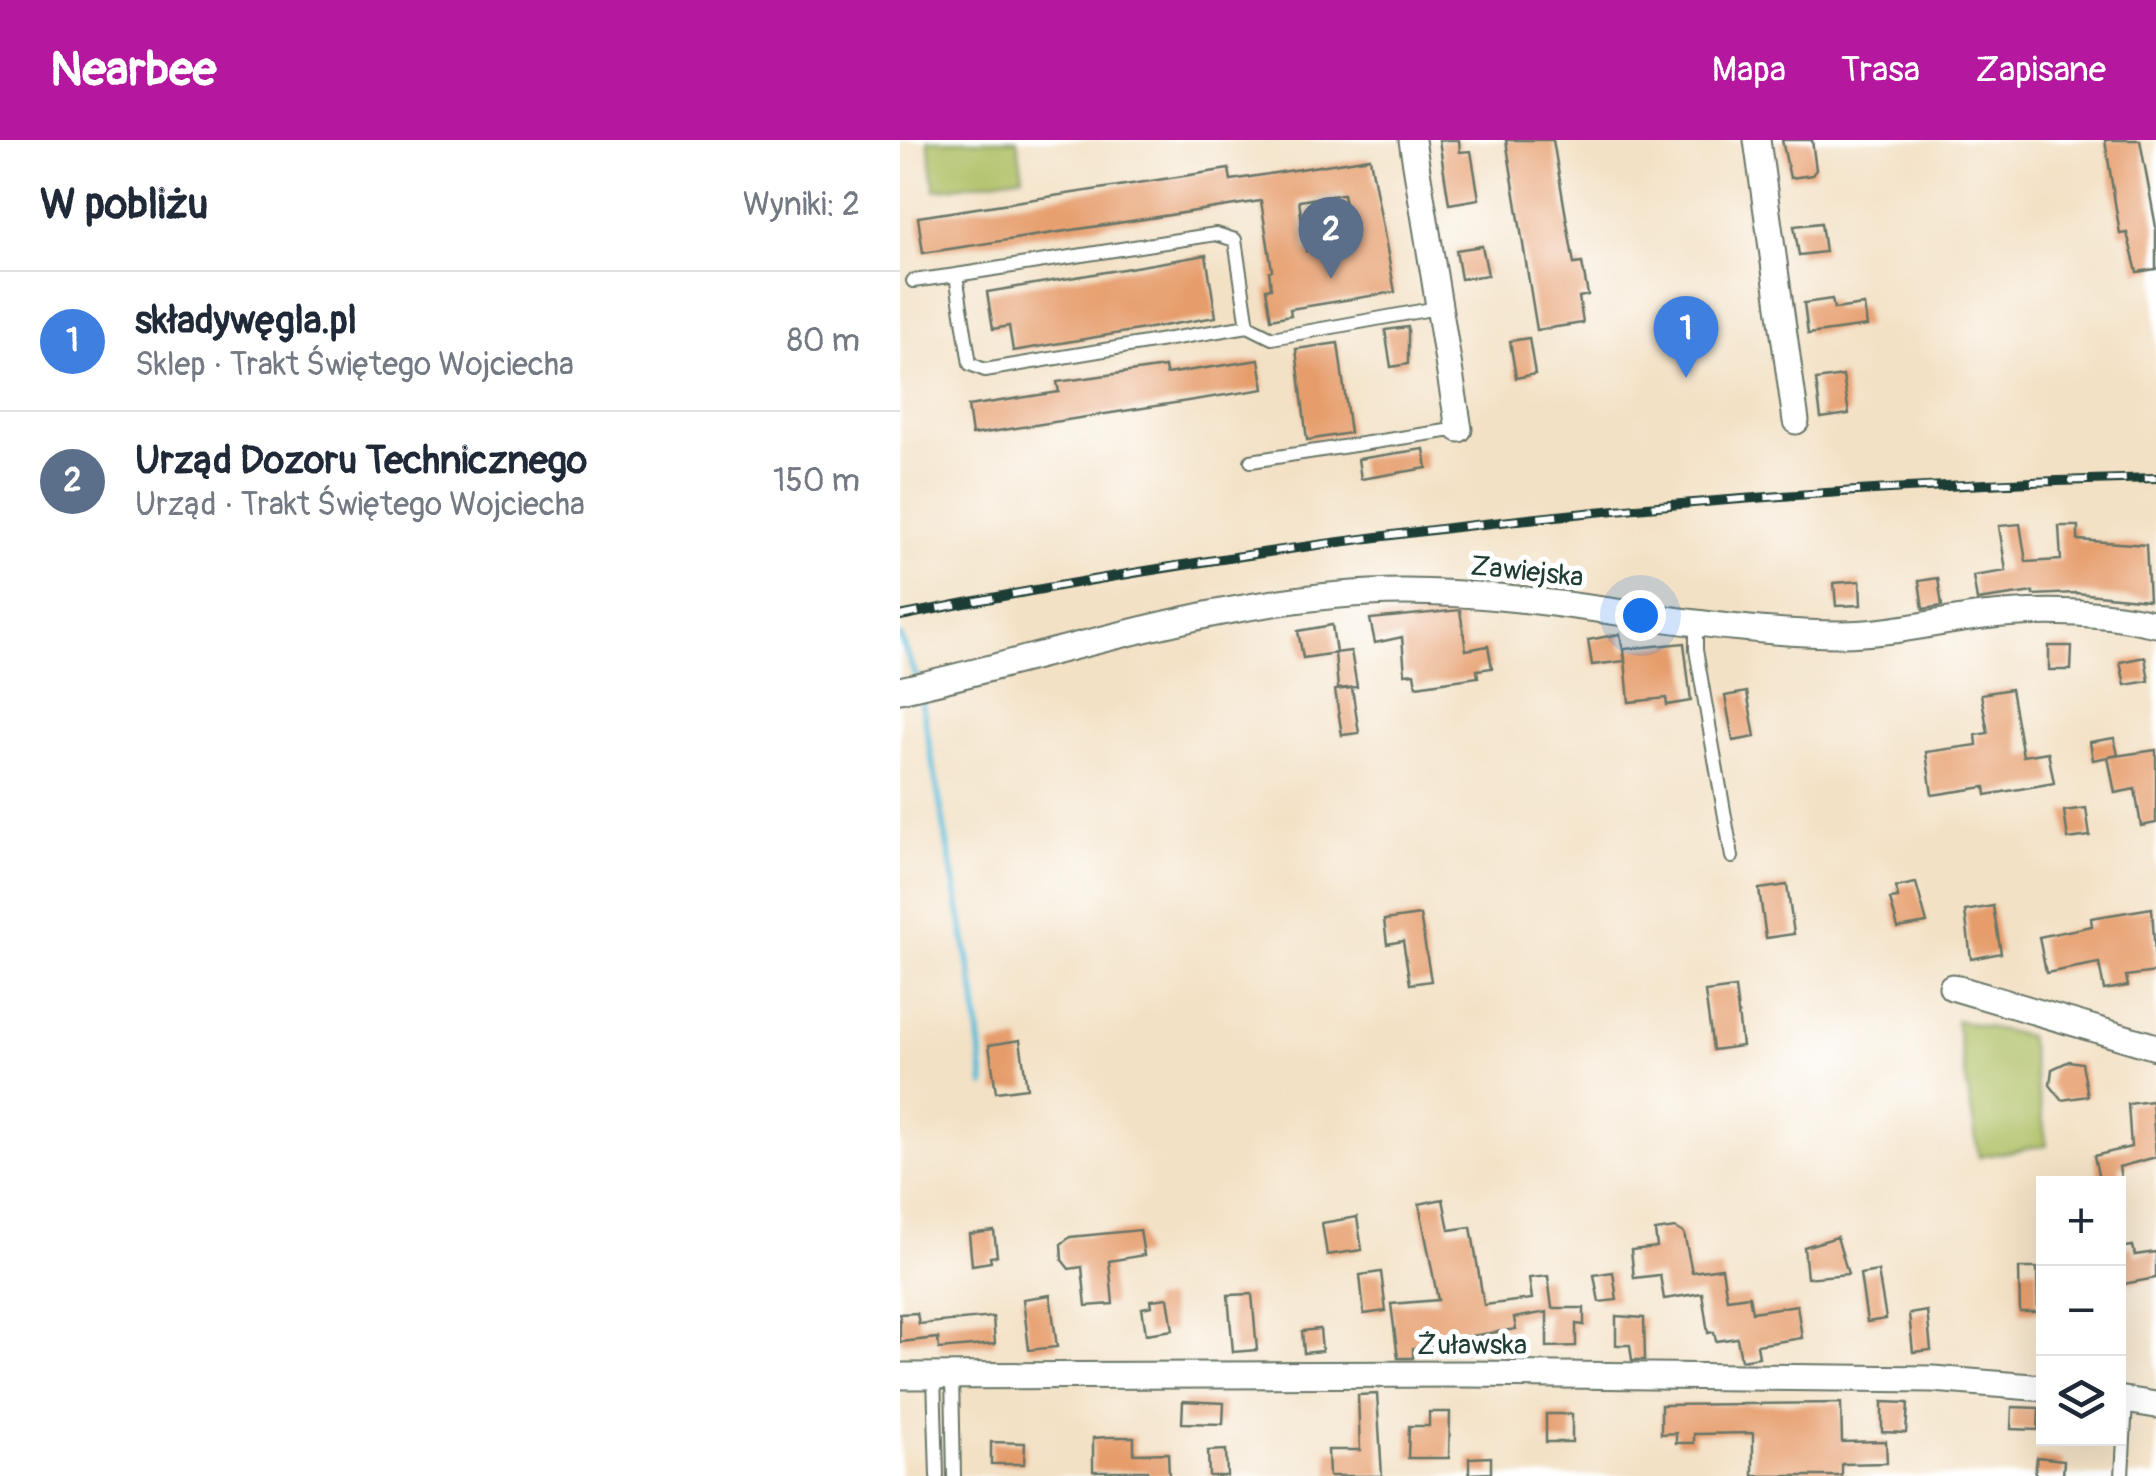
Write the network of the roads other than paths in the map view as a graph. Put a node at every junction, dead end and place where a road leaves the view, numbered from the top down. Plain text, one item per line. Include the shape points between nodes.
1 (1412, 140) edge
2 (1757, 140) edge
3 (956, 275) junction
4 (913, 281) dead end
5 (1437, 308) junction
6 (1248, 326) junction
7 (1796, 421) dead end
8 (1460, 429) joint
9 (1251, 461) dead end
10 (1696, 623) junction
11 (2156, 624) edge
12 (900, 690) edge
13 (1732, 856) dead end
14 (1952, 987) dead end
15 (2156, 1047) edge
16 (900, 1376) edge
17 (943, 1376) junction
18 (2036, 1387) edge
19 (2126, 1401) edge
20 (2156, 1406) edge
21 (2122, 1446) edge
22 (937, 1476) edge
23 (954, 1476) edge
24 (2122, 1476) edge

1 - 5 street
2 - 7 street
3 - 4 lane
3 - 6 lane via 1216,234 1235,240
3 - 6 lane via 970,364 985,370
5 - 6 lane via 1272,338
5 - 8 street
8 - 9 lane
10 - 11 street, Zawiejska via 1844,634 1984,616 2052,614
10 - 12 street, Zawiejska via 1480,597 1341,594 1272,601
10 - 13 lane
14 - 15 street
16 - 17 street, Żuławska
17 - 18 street, Żuławska via 1700,1377
17 - 22 lane
17 - 23 lane
19 - 20 street
21 - 24 lane

